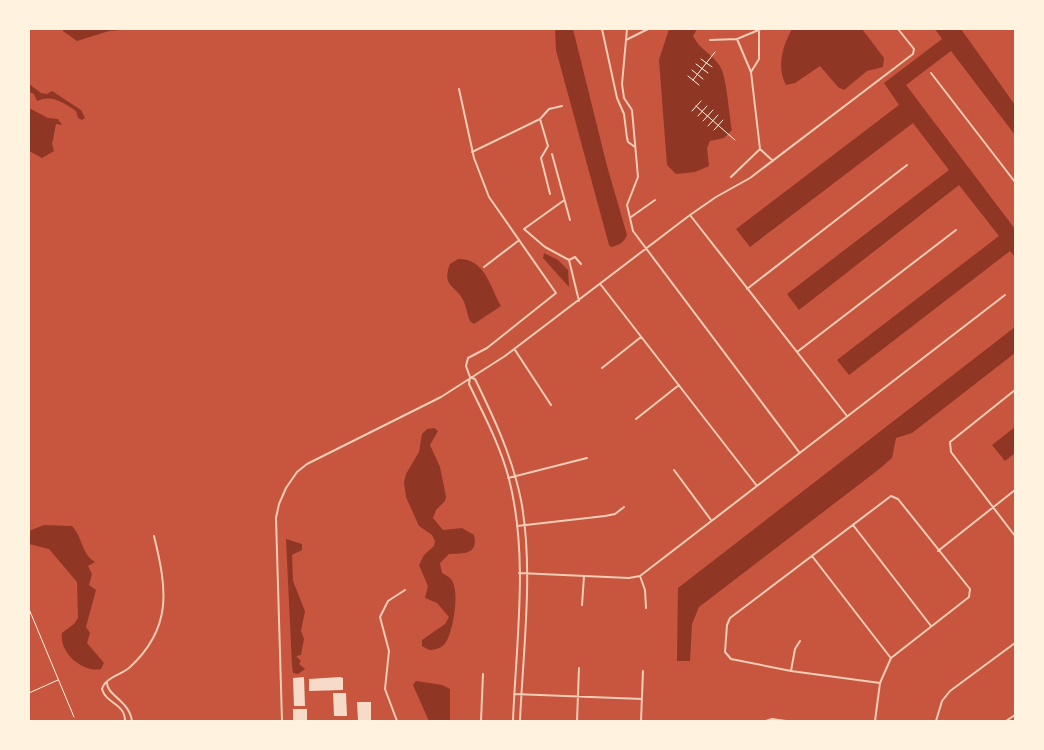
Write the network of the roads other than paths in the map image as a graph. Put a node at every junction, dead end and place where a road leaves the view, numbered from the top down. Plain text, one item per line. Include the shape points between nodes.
1 (602, 29) edge
2 (627, 29) edge
3 (648, 29) edge
4 (761, 29) edge
5 (898, 29) edge
6 (759, 32) junction
7 (626, 40) junction
8 (710, 40) dead end
9 (736, 40) junction
10 (751, 72) junction
11 (931, 72) dead end
12 (459, 89) dead end
13 (562, 106) dead end
14 (540, 119) junction
15 (635, 147) junction
16 (760, 149) junction
17 (472, 152) junction
18 (552, 154) dead end
19 (773, 161) junction
20 (907, 165) dead end
21 (731, 177) dead end
22 (1015, 182) edge
23 (550, 194) dead end
24 (655, 200) dead end
25 (564, 201) junction
26 (690, 215) junction
27 (630, 217) junction
28 (570, 220) dead end
29 (956, 230) dead end
30 (518, 241) junction
31 (646, 250) junction
32 (569, 260) junction
33 (581, 264) dead end
34 (484, 267) dead end
35 (601, 285) junction
36 (747, 288) junction
37 (1005, 295) dead end
38 (579, 301) junction
39 (641, 337) junction
40 (515, 350) junction
41 (797, 352) junction
42 (602, 368) dead end
43 (470, 377) junction
44 (679, 385) junction
45 (1015, 390) edge
46 (551, 405) dead end
47 (847, 417) junction
48 (636, 419) dead end
49 (800, 452) junction
50 (587, 458) dead end
51 (674, 470) dead end
52 (515, 476) junction
53 (508, 478) junction
54 (757, 486) junction
55 (1015, 490) edge
56 (624, 507) dead end
57 (993, 508) junction
58 (712, 521) junction
59 (524, 525) junction
60 (852, 525) junction
61 (517, 526) junction
62 (154, 536) dead end
63 (1015, 536) edge
64 (938, 551) junction
65 (812, 556) junction
66 (519, 573) junction
67 (526, 574) junction
68 (584, 576) junction
69 (640, 576) junction
70 (405, 590) dead end
71 (582, 605) dead end
72 (646, 608) dead end
73 (931, 626) junction
74 (800, 641) dead end
75 (1015, 643) edge
76 (891, 658) junction
77 (580, 668) dead end
78 (643, 671) dead end
79 (791, 671) junction
80 (483, 674) dead end
81 (109, 680) junction
82 (880, 683) junction
83 (514, 694) junction
84 (521, 694) junction
85 (579, 697) junction
86 (642, 699) junction
87 (1015, 715) edge
88 (125, 721) edge
89 (132, 721) edge
90 (282, 721) edge
91 (397, 721) edge
92 (481, 721) edge
93 (513, 721) edge
94 (520, 721) edge
95 (578, 721) edge
96 (641, 721) edge
97 (766, 721) edge
98 (786, 721) edge
99 (875, 721) edge
100 (936, 721) edge
101 (1006, 721) edge

1 - 15 street via 628,142
2 - 7 street
3 - 7 street
4 - 6 street
5 - 19 street via 914,49 913,54
6 - 9 street
6 - 10 street via 759,59
7 - 15 street via 622,84 624,98 632,110
8 - 9 street
9 - 10 street
10 - 16 street
11 - 22 street
12 - 17 street
13 - 14 street via 550,109
14 - 17 street
14 - 23 street via 548,146 541,158
15 - 27 street via 638,177 627,205
16 - 19 street
16 - 21 street
17 - 30 street via 489,197
18 - 25 street
19 - 26 street
20 - 36 street
24 - 27 street
25 - 28 street
25 - 32 street via 524,229 545,248
26 - 31 street
26 - 36 street
27 - 31 street via 633,231
29 - 41 street
30 - 34 street
30 - 43 street via 556,293 487,348 468,358 466,366
31 - 35 street
31 - 49 street
32 - 33 street via 575,257
32 - 38 street
35 - 38 street
35 - 39 street
36 - 41 street
37 - 47 street
38 - 40 street
39 - 42 street
39 - 44 street
40 - 43 street
40 - 46 street
41 - 47 street
43 - 52 street via 475,379 497,424
43 - 53 street
43 - 90 street via 441,397 313,460 297,472 286,488 278,509 276,527
44 - 48 street
44 - 54 street
45 - 57 street via 950,442 951,452
47 - 49 street
49 - 54 street
50 - 52 street
51 - 58 street
52 - 53 street
52 - 59 street
53 - 61 street
54 - 58 street
55 - 57 street
56 - 59 street via 605,516
57 - 63 street
57 - 64 street
58 - 69 street
59 - 61 street
59 - 67 street
60 - 64 street via 892,496 898,499
60 - 65 street
60 - 73 street
61 - 66 street
62 - 81 street via 162,570 160,624 150,645 139,658
64 - 73 street via 970,590 969,597
65 - 76 street
65 - 79 street via 730,618 727,625 725,652 731,659
66 - 67 street
66 - 83 street
67 - 68 street
67 - 84 street
68 - 69 street
68 - 71 street
69 - 72 street
70 - 91 street via 388,601 380,616 389,651 385,689
73 - 76 street
74 - 79 street via 795,648
75 - 100 street via 950,691 942,701
76 - 82 street
77 - 85 street
78 - 86 street
79 - 82 street
80 - 92 street
81 - 88 street via 102,692 122,709
81 - 89 street via 108,689 126,705
82 - 99 street
83 - 84 street
83 - 93 street
84 - 85 street
84 - 94 street
85 - 86 street
85 - 95 street
86 - 96 street
87 - 101 street
97 - 98 street

